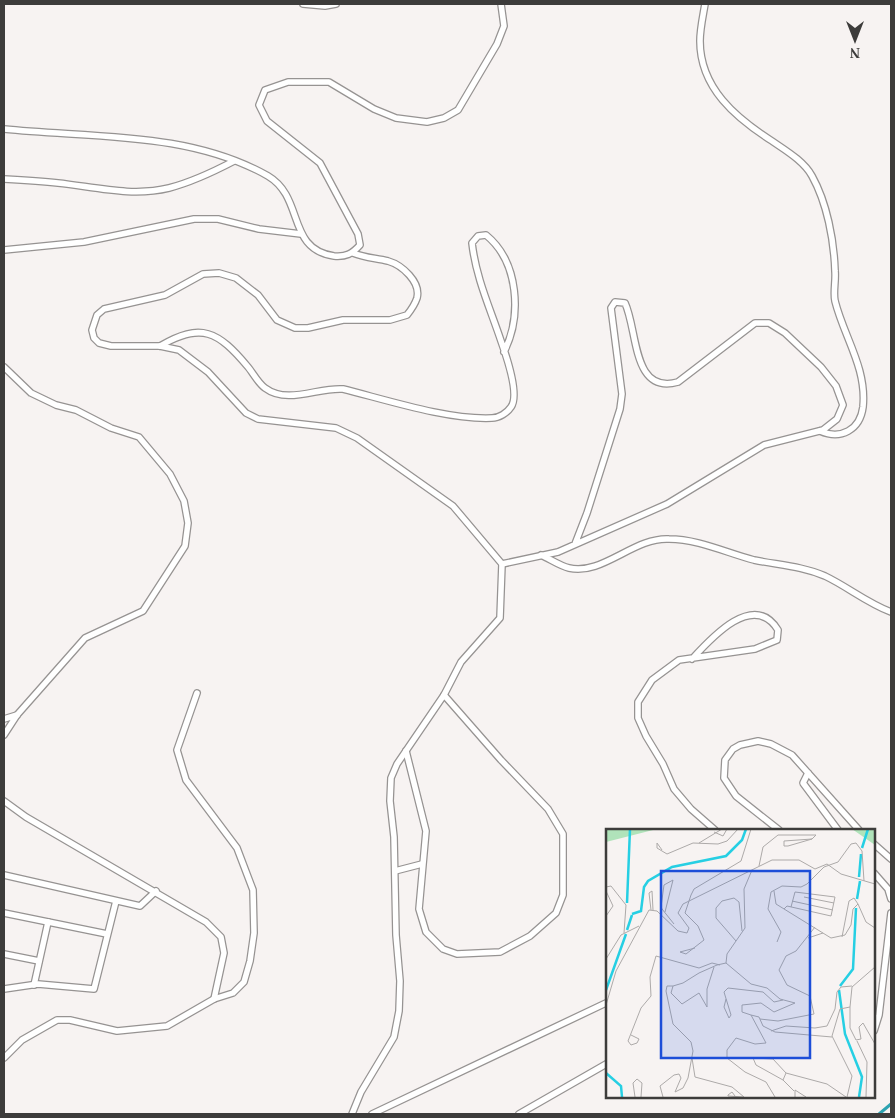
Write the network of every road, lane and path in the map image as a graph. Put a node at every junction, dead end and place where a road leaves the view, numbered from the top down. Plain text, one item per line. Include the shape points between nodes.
1 (303, 4) edge
2 (336, 4) edge
3 (501, 4) edge
4 (705, 4) edge
5 (4, 129) edge
6 (234, 161) junction
7 (4, 179) edge
8 (301, 234) junction
9 (4, 250) edge
10 (353, 253) junction
11 (160, 346) junction
12 (504, 352) junction
13 (4, 367) edge
14 (820, 431) junction
15 (574, 544) junction
16 (541, 555) junction
17 (502, 564) junction
18 (891, 612) edge
19 (692, 659) junction
20 (197, 693) dead end
21 (444, 695) junction
22 (17, 715) junction
23 (4, 719) edge
24 (4, 735) edge
25 (406, 751) junction
26 (808, 773) junction
27 (4, 801) edge
28 (714, 829) edge
29 (778, 829) edge
30 (837, 829) edge
31 (858, 829) edge
32 (875, 845) edge
33 (891, 860) edge
34 (422, 864) junction
35 (395, 871) junction
36 (875, 874) edge
37 (4, 875) edge
38 (156, 891) junction
39 (891, 899) edge
40 (116, 901) junction
41 (4, 913) edge
42 (891, 913) edge
43 (48, 922) junction
44 (107, 934) junction
45 (4, 954) edge
46 (39, 961) junction
47 (34, 985) junction
48 (4, 989) edge
49 (214, 999) junction
50 (606, 1003) edge
51 (875, 1028) edge
52 (4, 1058) edge
53 (606, 1064) edge
54 (352, 1114) edge
55 (372, 1114) edge
56 (519, 1114) edge

1 - 2 lane
3 - 10 lane via 504,26 497,44 458,110 444,118 427,122 396,118 329,82 288,82 265,90 259,105 267,121 320,163 358,234 360,245
4 - 14 lane via 700,42 715,93 731,111 789,152 812,174 824,209 831,236 835,300 861,371 864,396 857,426 843,434 828,435
5 - 6 lane via 147,140
6 - 7 lane via 169,188 143,191
6 - 8 lane via 284,188
8 - 9 lane via 259,229 218,219 194,219 84,242
8 - 10 lane via 322,254 342,257
10 - 11 lane via 388,261 410,276 418,297 407,315 390,320 343,320 295,328 277,320 258,295 236,278 219,273 203,274 164,295 117,304 97,314 92,330 98,343
11 - 12 lane via 180,335 196,332 215,336 236,353 265,388 284,394 299,396 330,388 343,389 449,414 494,418 513,406 515,390
11 - 17 lane via 180,350 195,361 246,413 258,419 336,428 356,438 453,506
12 - 12 lane via 487,307 474,258 472,243 478,236 486,235 495,242 511,272 516,302 515,324
13 - 22 lane via 30,393 76,410 110,428 139,437 170,474 184,501 188,524 185,546 143,611 85,638
14 - 15 lane via 764,445 667,504
14 - 15 lane via 837,419 843,405 836,386 821,367 785,333 769,323 755,323 678,382 666,386 647,374 639,360 630,313 625,304 615,302 611,308 622,394 620,409 587,514
15 - 16 lane via 558,552
16 - 17 lane
16 - 18 lane via 569,568 590,569 647,542 669,538 823,575 874,606
17 - 21 lane via 500,618 461,662
19 - 19 lane via 717,632 743,617 760,614 772,619 778,630 777,640 755,649
19 - 28 lane via 679,660 652,680 638,702 638,718 674,788
20 - 49 lane via 177,750 186,780 237,848 253,890 254,933 244,982 234,993
21 - 25 lane
21 - 34 lane via 548,809 563,834 563,895 556,913 530,936 500,952 457,954 443,949 426,932 419,909
22 - 23 lane
22 - 24 lane
25 - 34 lane via 426,831
25 - 35 lane via 391,778
26 - 29 lane via 781,748 758,742 740,745 725,760 724,778 736,796
26 - 30 lane via 803,783
26 - 31 lane
27 - 38 lane
32 - 33 lane
34 - 35 lane
35 - 54 lane via 400,981 394,1037 361,1092
36 - 39 lane via 888,888
37 - 40 lane
38 - 40 lane via 140,906
38 - 49 lane via 206,922 221,937 224,953
40 - 44 lane
41 - 43 lane
42 - 51 lane
43 - 44 lane
43 - 46 lane
44 - 47 lane via 94,988
45 - 46 lane
46 - 47 lane
47 - 48 lane
49 - 52 lane via 167,1026 117,1031 57,1020 22,1040
50 - 55 lane
53 - 56 lane

